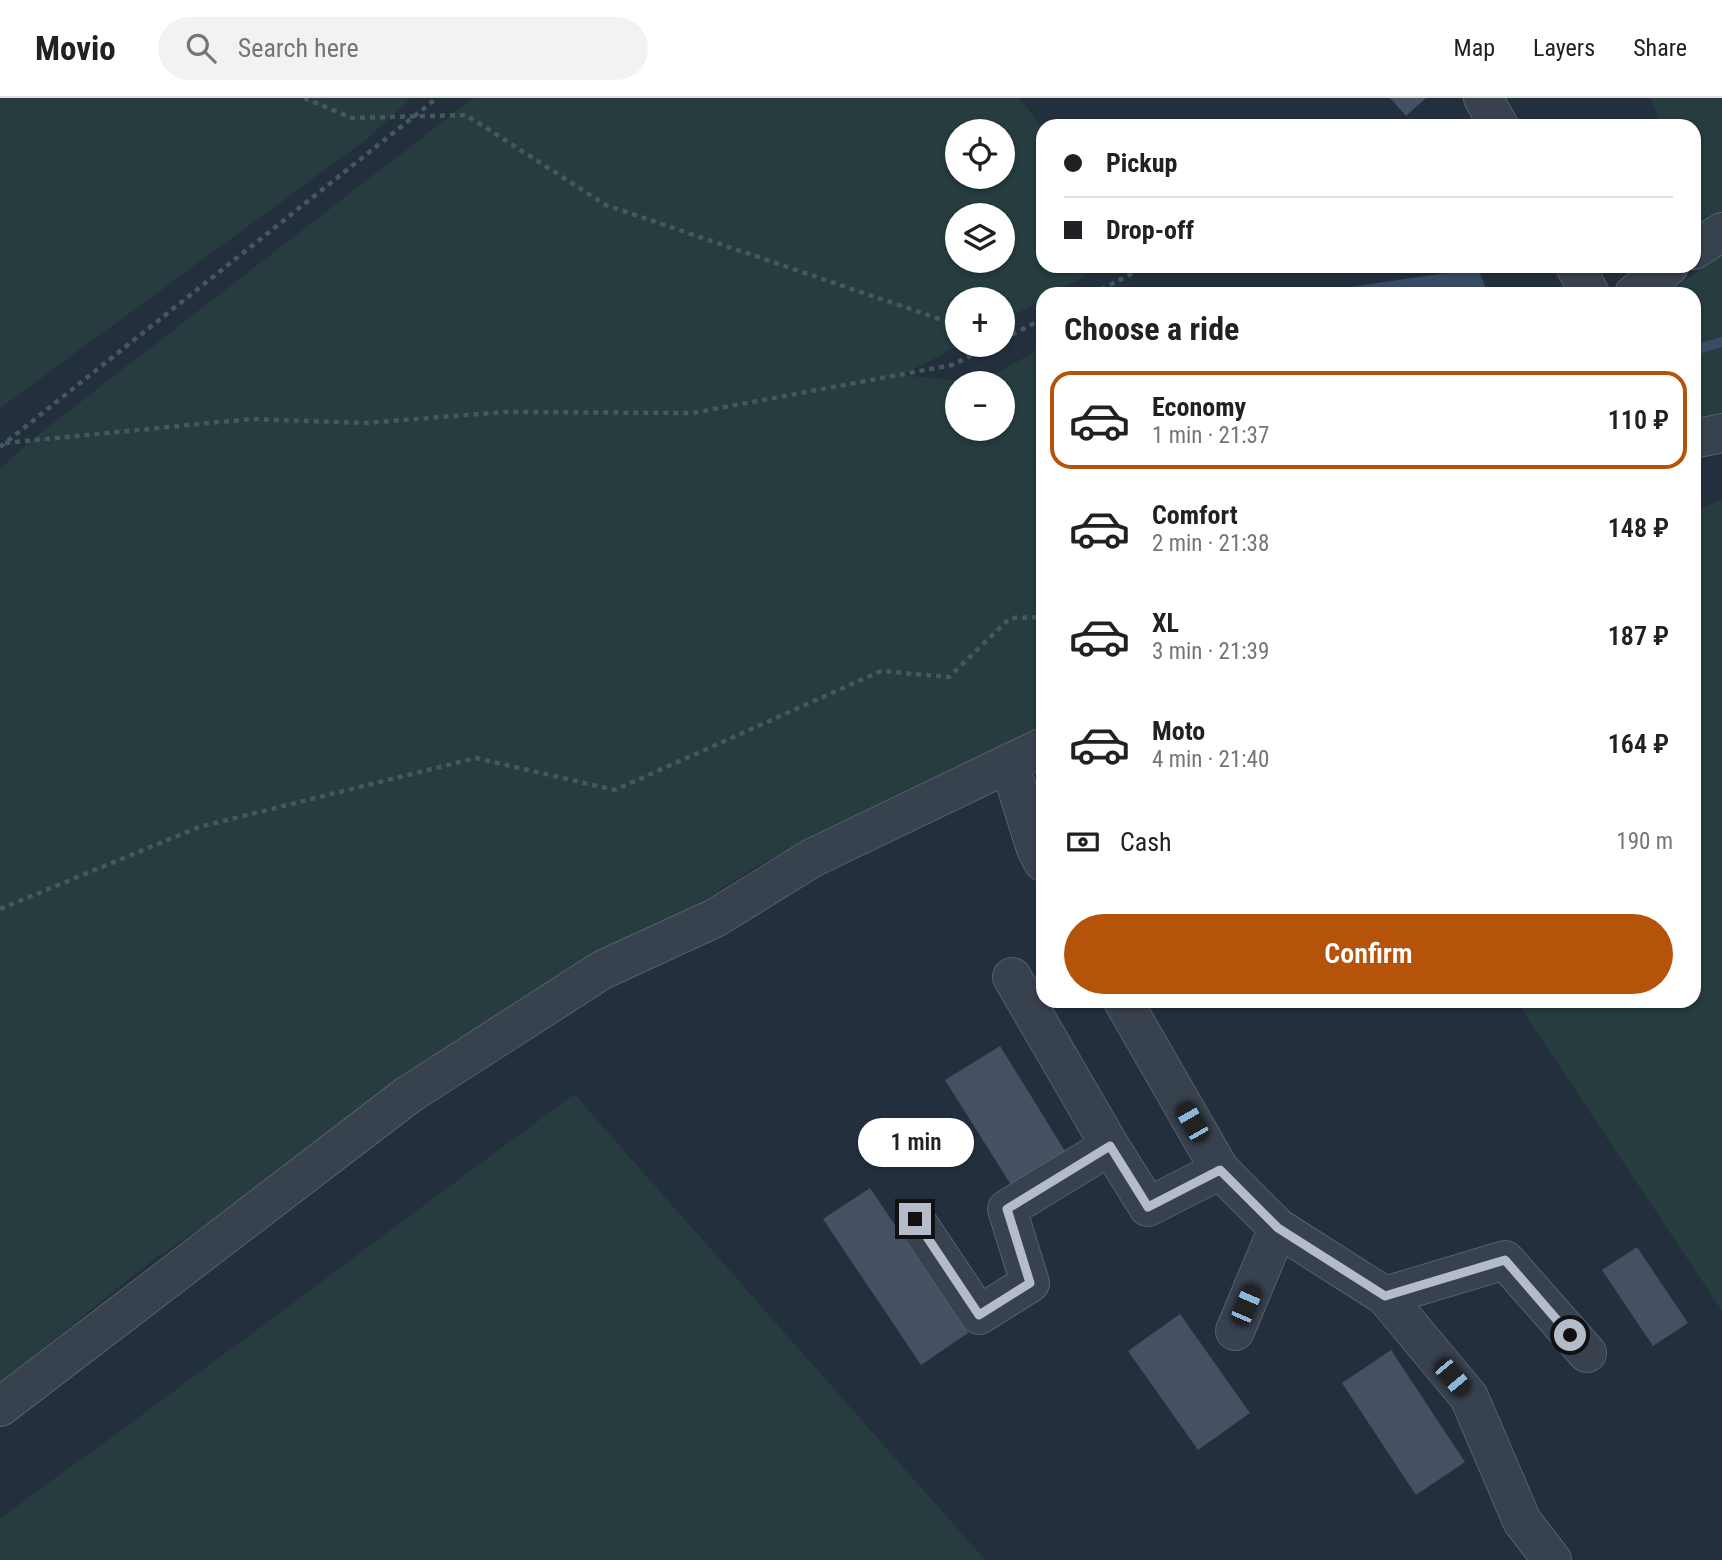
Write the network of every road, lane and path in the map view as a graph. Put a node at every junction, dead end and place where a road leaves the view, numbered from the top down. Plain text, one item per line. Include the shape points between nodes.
1 (304, 98) edge
2 (436, 98) edge
3 (1483, 98) edge
4 (414, 116) junction
5 (1495, 119) edge
6 (1722, 232) edge
7 (1701, 246) edge
8 (1133, 273) edge
9 (1660, 273) edge
10 (1106, 287) edge
11 (1643, 287) edge
12 (945, 321) edge
13 (1036, 322) edge
14 (1015, 333) edge
15 (968, 357) edge
16 (1722, 433) edge
17 (1701, 438) edge
18 (2, 445) edge
19 (1036, 617) edge
20 (1036, 750) edge
21 (1009, 763) junction
22 (1036, 851) edge
23 (0, 909) edge
24 (1012, 977) dead end
25 (1127, 1008) edge
26 (1110, 1146) junction
27 (1220, 1170) junction
28 (915, 1219) dead end
29 (1278, 1228) junction
30 (1385, 1296) junction
31 (1235, 1331) dead end
32 (1587, 1353) dead end
33 (0, 1407) edge
34 (1552, 1560) edge

1 - 4 path via 352,118
2 - 4 path
3 - 5 street
4 - 12 path via 466,115 606,205
4 - 18 path
6 - 7 street
8 - 10 path
9 - 11 street
13 - 14 path
15 - 18 path via 952,365 693,413 505,412 365,423 251,419
16 - 17 street
19 - 23 path via 1010,618 948,677 881,671 615,790 476,758 199,827
20 - 21 street
21 - 22 street
21 - 33 street via 812,858 715,918 602,970 408,1095
24 - 26 street
25 - 27 street
26 - 27 street via 1148,1207
26 - 28 street via 1007,1209 1030,1283 979,1315
27 - 29 street
29 - 30 street
29 - 31 street
30 - 32 street via 1505,1260
30 - 34 street via 1469,1397 1522,1521

